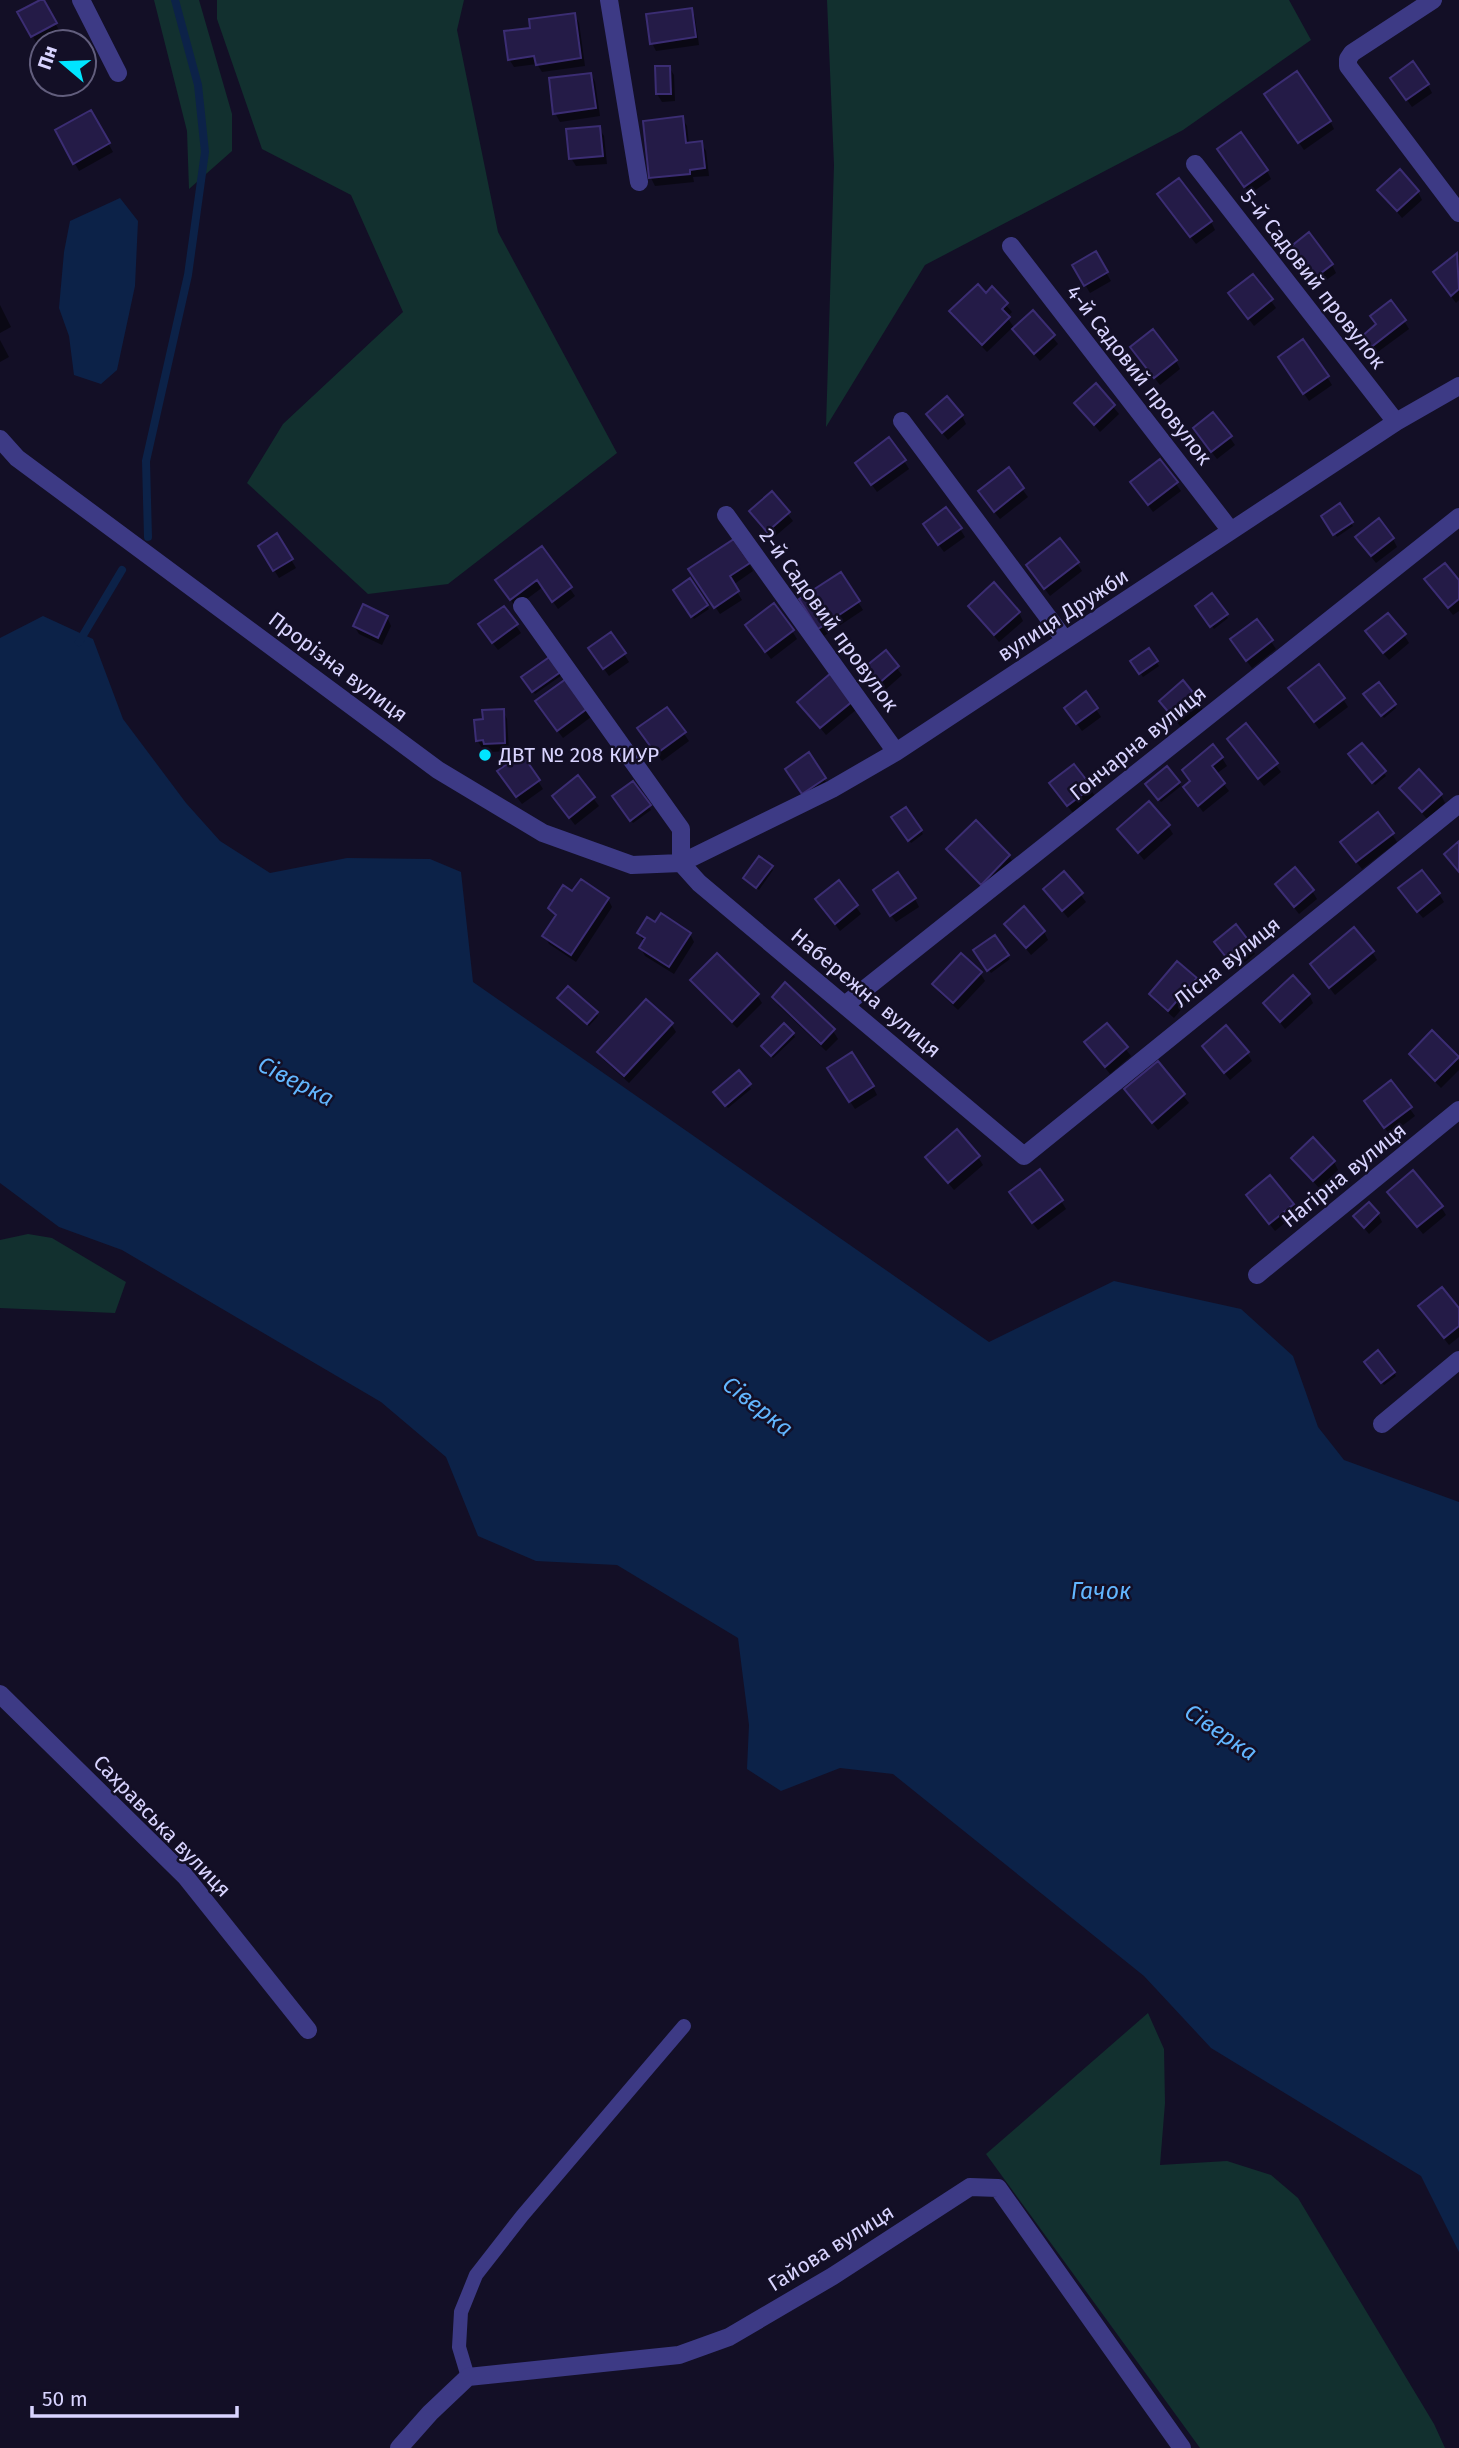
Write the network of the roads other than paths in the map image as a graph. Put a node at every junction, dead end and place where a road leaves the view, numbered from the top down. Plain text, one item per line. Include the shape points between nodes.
1 (81, 0) edge
2 (609, 0) edge
3 (1433, 0) edge
4 (118, 73) dead end
5 (1195, 164) dead end
6 (639, 182) dead end
7 (1459, 213) edge
8 (1011, 246) dead end
9 (1459, 386) edge
10 (902, 421) dead end
11 (1396, 422) junction
12 (0, 439) edge
13 (726, 515) dead end
14 (1459, 517) edge
15 (1231, 531) junction
16 (522, 606) dead end
17 (1065, 640) junction
18 (896, 752) junction
19 (1459, 804) edge
20 (681, 863) junction
21 (846, 1004) junction
22 (1459, 1110) edge
23 (1024, 1156) joint
24 (1257, 1275) dead end
25 (1459, 1360) edge
26 (1381, 1424) dead end
27 (0, 1694) edge
28 (684, 2026) dead end
29 (308, 2030) dead end
30 (468, 2377) junction
31 (399, 2448) edge
32 (1182, 2448) edge

1 - 4 street
2 - 6 street
3 - 7 street via 1352,53 1348,66
5 - 11 street, 5-й Садовий провулок
8 - 15 street, 4-й Садовий провулок
9 - 11 street, вулиця Дружби
10 - 17 street
11 - 15 street, вулиця Дружби
12 - 20 street, Прорізна вулиця via 17,458 438,770 543,832 632,865
13 - 18 street, 2-й Садовий провулок
14 - 21 street, Гончарна вулиця
15 - 17 street, вулиця Дружби
16 - 20 street via 681,829
17 - 18 street, вулиця Дружби
18 - 20 street, вулиця Дружби via 832,789
19 - 23 street, Лісна вулиця
20 - 21 street, Набережна вулиця via 699,883
21 - 23 street, Набережна вулиця
22 - 24 street, Нагірна вулиця
25 - 26 street
27 - 29 street, Сахравська вулиця via 185,1876
28 - 30 lane via 475,2274 461,2312 459,2347
30 - 31 street
30 - 32 street, Гайова вулиця via 679,2355 729,2337 970,2187 998,2188

